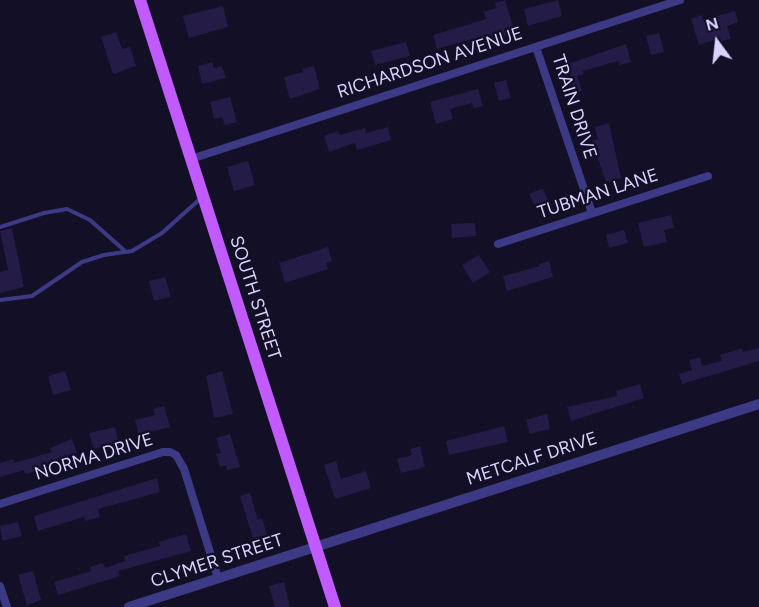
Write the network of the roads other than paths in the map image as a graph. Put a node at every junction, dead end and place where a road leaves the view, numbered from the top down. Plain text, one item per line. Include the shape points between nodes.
1 (140, 0) edge
2 (680, 0) edge
3 (536, 47) junction
4 (191, 159) junction
5 (708, 176) dead end
6 (203, 196) junction
7 (592, 213) junction
8 (0, 227) edge
9 (498, 244) dead end
10 (126, 252) junction
11 (0, 300) edge
12 (759, 404) edge
13 (0, 504) edge
14 (316, 547) junction
15 (218, 578) junction
16 (0, 586) edge
17 (7, 607) edge
18 (129, 607) edge
19 (334, 607) edge

1 - 4 main road, SOUTH STREET
2 - 3 street, RICHARDSON AVENUE
3 - 4 street, RICHARDSON AVENUE
3 - 7 street, TRAIN DRIVE
4 - 6 main road, SOUTH STREET
5 - 7 street, TUBMAN LANE
6 - 10 lane via 162,233
6 - 14 main road, SOUTH STREET
7 - 9 street, TUBMAN LANE
8 - 10 lane via 67,209 90,220
10 - 11 lane via 82,262 32,296
12 - 14 street, METCALF DRIVE
13 - 15 street, NORMA DRIVE via 170,452 184,470
14 - 15 street, CLYMER STREET
14 - 19 main road, SOUTH STREET
15 - 18 street, CLYMER STREET
16 - 17 street

